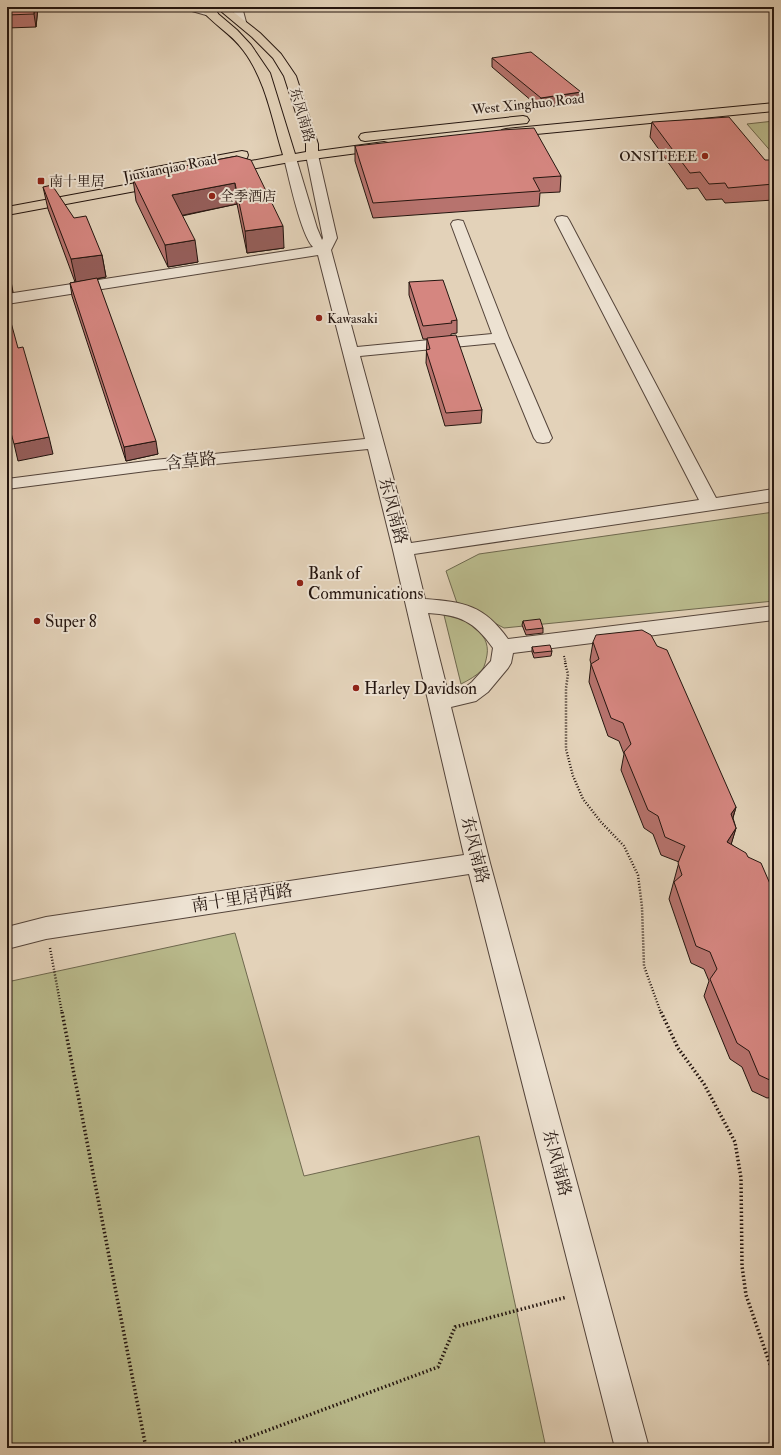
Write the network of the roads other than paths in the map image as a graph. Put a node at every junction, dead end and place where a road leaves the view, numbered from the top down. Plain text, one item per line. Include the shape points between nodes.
1 (189, 7) edge
2 (237, 7) edge
3 (213, 9) edge
4 (241, 22) junction
5 (774, 95) edge
6 (774, 107) edge
7 (312, 150) junction
8 (288, 152) junction
9 (7, 199) edge
10 (7, 211) edge
11 (562, 220) dead end
12 (458, 224) dead end
13 (324, 250) junction
14 (7, 299) edge
15 (501, 338) junction
16 (351, 352) junction
17 (543, 438) dead end
18 (375, 443) junction
19 (7, 484) edge
20 (774, 496) edge
21 (711, 505) junction
22 (403, 550) junction
23 (416, 605) junction
24 (774, 613) edge
25 (503, 647) junction
26 (440, 702) junction
27 (478, 863) junction
28 (7, 938) edge
29 (632, 1448) edge

1 - 3 street
2 - 4 street
3 - 4 main road, 东风南路
3 - 8 main road, 东风南路 via 247,46 264,73
4 - 7 main road, 东风南路 via 277,56 290,76
5 - 7 main road, West Xinghuo Road via 454,126
6 - 7 main road, West Xinghuo Road
7 - 8 main road, West Xinghuo Road
7 - 13 street, 东风南路 via 330,238
8 - 9 main road, Jiuxianqiao Road
8 - 10 main road, Jiuxianqiao Road
8 - 13 street, 东风南路 via 310,228
11 - 21 street
12 - 15 street
13 - 14 street
13 - 16 street, 东风南路
15 - 16 street
15 - 17 street
16 - 18 street, 东风南路
18 - 19 street, 含草路 via 154,465
18 - 22 street, 东风南路
20 - 21 street
21 - 22 street
22 - 23 street, 东风南路
23 - 25 street via 453,608 472,616 483,622
23 - 26 street, 东风南路
24 - 25 street
25 - 26 street via 501,663 480,687 468,696
26 - 27 street, 东风南路
27 - 28 street, 南十里居西路 via 46,928
27 - 29 street, 东风南路

